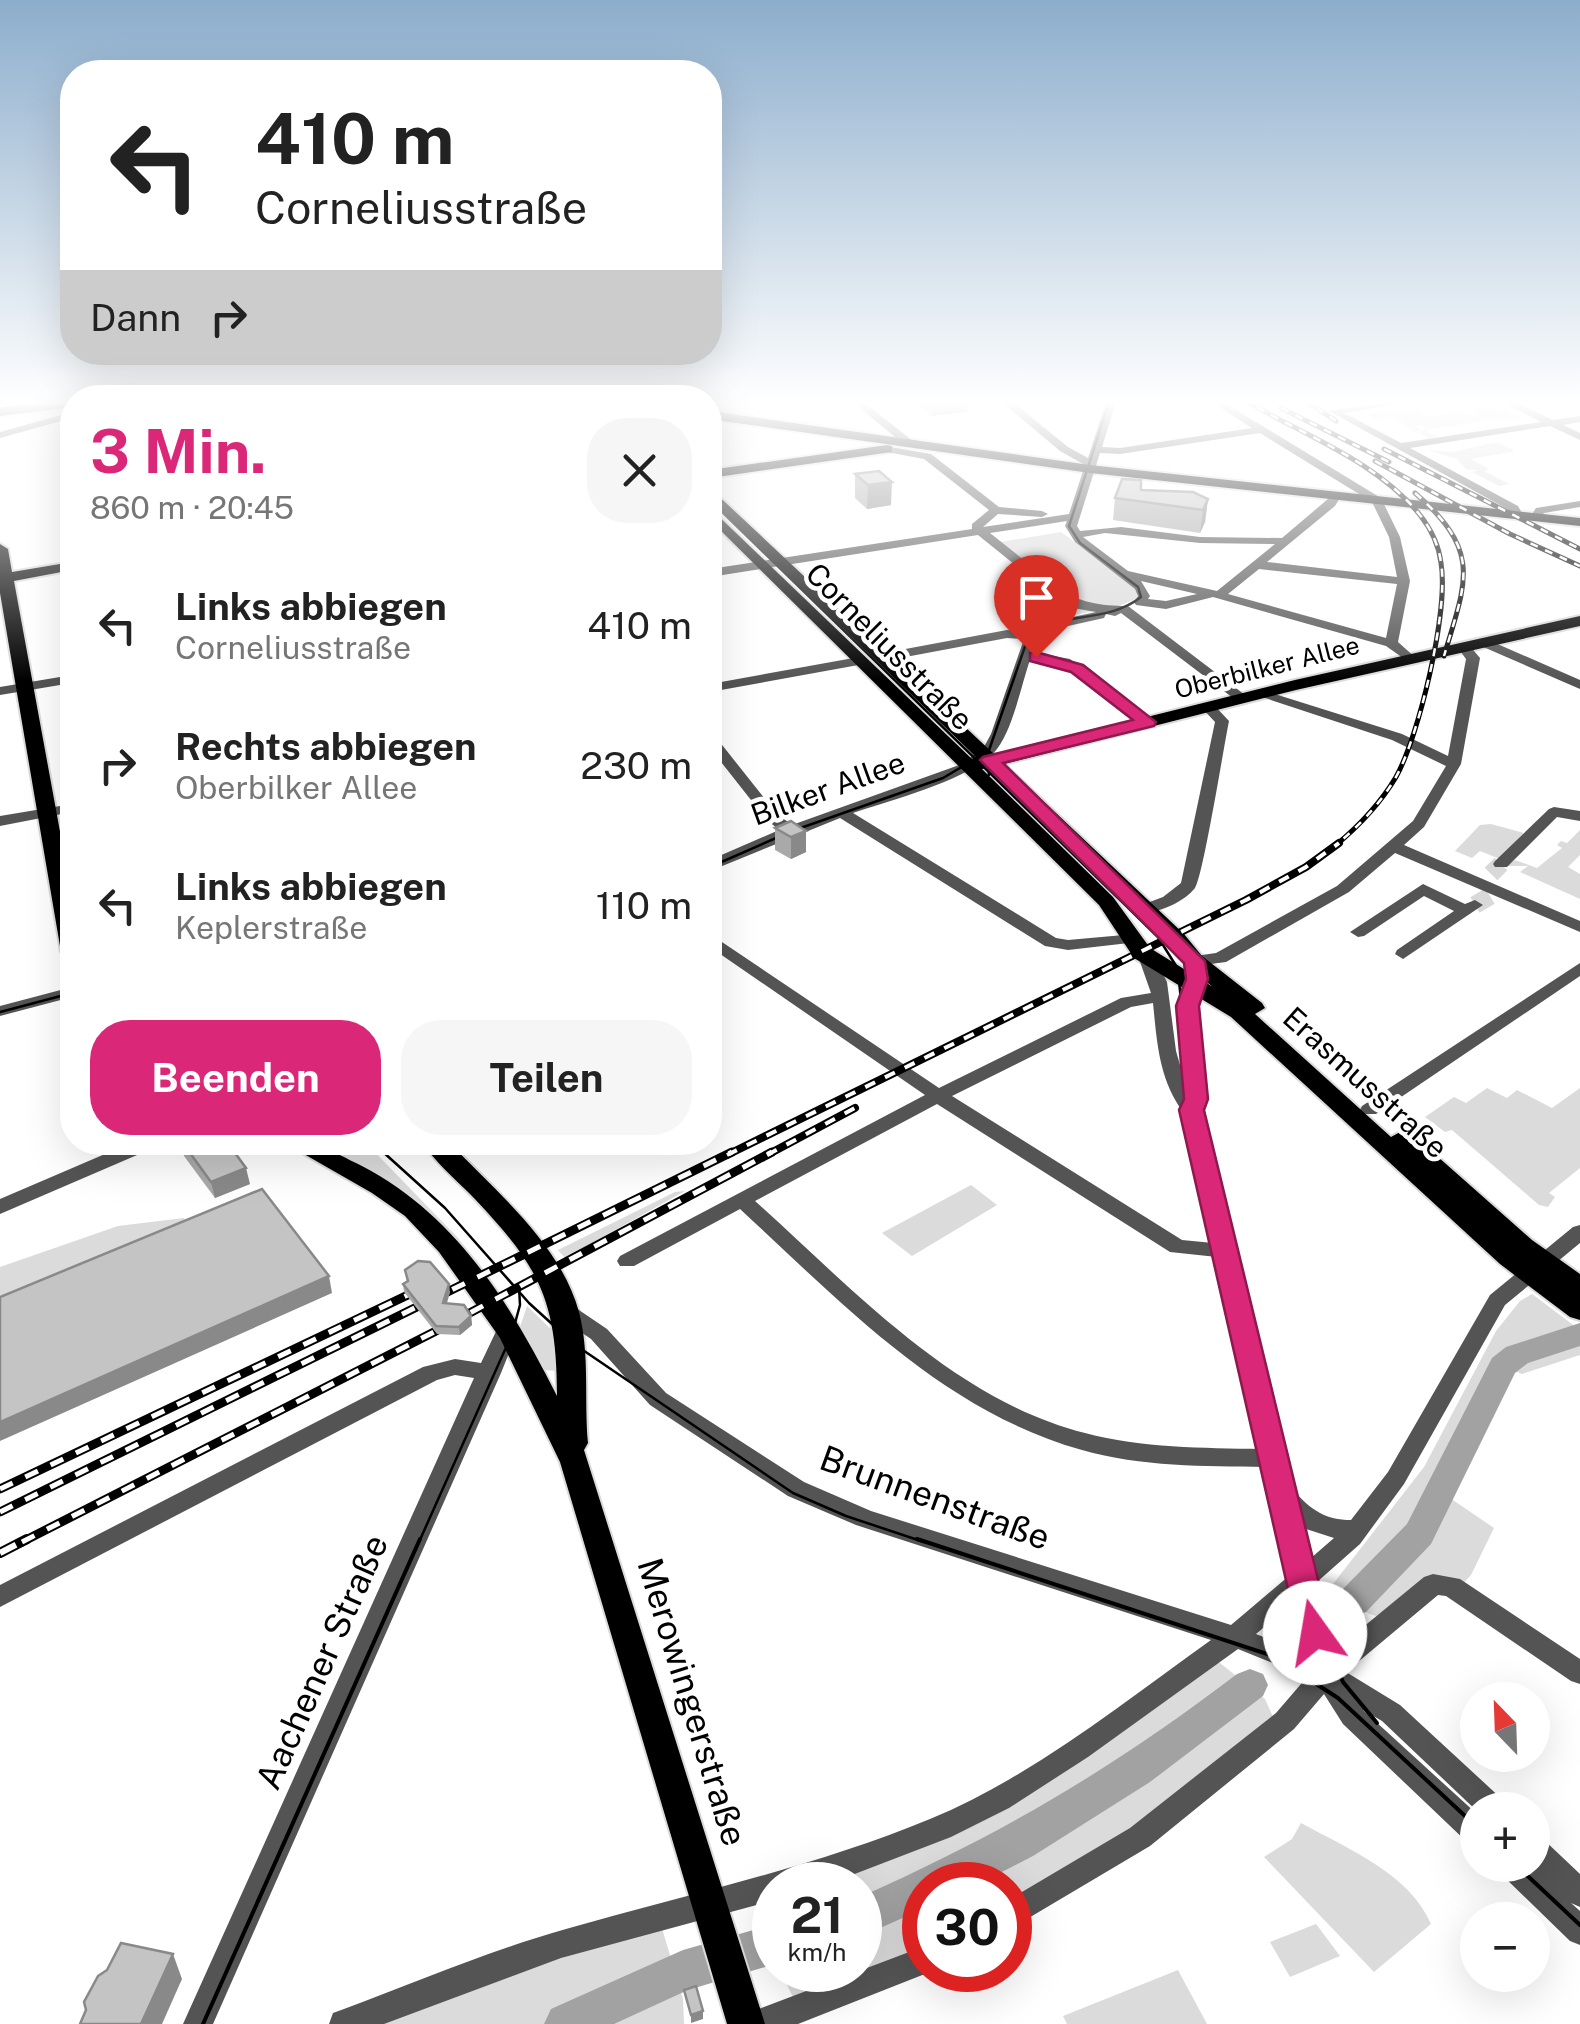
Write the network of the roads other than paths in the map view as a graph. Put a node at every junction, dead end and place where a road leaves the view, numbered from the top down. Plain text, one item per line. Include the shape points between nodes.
1 (975, 493) edge
2 (1079, 493) edge
3 (1313, 493) edge
4 (1367, 493) edge
5 (1487, 493) edge
6 (1334, 496) junction
7 (1377, 500) junction
8 (722, 504) edge
9 (1580, 504) edge
10 (996, 510) junction
11 (1558, 513) junction
12 (1518, 515) junction
13 (1071, 517) junction
14 (1053, 520) junction
15 (1580, 522) edge
16 (722, 524) edge
17 (980, 531) junction
18 (1076, 536) junction
19 (1285, 542) junction
20 (783, 562) junction
21 (763, 565) junction
22 (1259, 565) junction
23 (60, 568) edge
24 (2, 571) edge
25 (722, 571) edge
26 (1124, 574) junction
27 (1404, 581) junction
28 (1047, 590) junction
29 (1216, 594) junction
30 (1140, 602) junction
31 (1120, 610) junction
32 (1580, 621) edge
33 (1034, 632) junction
34 (1391, 643) junction
35 (1486, 644) junction
36 (1464, 648) junction
37 (1024, 655) junction
38 (884, 658) junction
39 (1410, 659) junction
40 (854, 662) junction
41 (878, 677) junction
42 (906, 679) junction
43 (60, 681) edge
44 (1580, 684) edge
45 (722, 686) edge
46 (24, 687) junction
47 (0, 691) edge
48 (1251, 696) junction
49 (1208, 707) junction
50 (1147, 722) junction
51 (998, 734) junction
52 (965, 737) junction
53 (722, 755) edge
54 (987, 757) junction
55 (1454, 764) junction
56 (967, 768) junction
57 (60, 810) edge
58 (47, 812) junction
59 (840, 812) junction
60 (1580, 816) edge
61 (0, 821) edge
62 (790, 830) junction
63 (1394, 848) junction
64 (722, 861) edge
65 (60, 885) edge
66 (1486, 889) junction
67 (1145, 909) junction
68 (1580, 926) edge
69 (1358, 932) dead end
70 (1129, 938) junction
71 (722, 947) edge
72 (1404, 954) dead end
73 (1155, 962) junction
74 (1580, 968) edge
75 (1195, 970) junction
76 (60, 995) edge
77 (1161, 997) junction
78 (0, 1011) edge
79 (938, 1096) junction
80 (1192, 1110) junction
81 (1369, 1110) junction
82 (121, 1155) edge
83 (320, 1155) edge
84 (446, 1155) edge
85 (744, 1202) junction
86 (0, 1207) edge
87 (1580, 1232) edge
88 (1224, 1251) junction
89 (628, 1261) dead end
90 (1536, 1268) junction
91 (1580, 1288) edge
92 (562, 1303) junction
93 (1580, 1310) edge
94 (503, 1320) junction
95 (490, 1374) junction
96 (1274, 1458) junction
97 (575, 1462) junction
98 (1284, 1496) junction
99 (1358, 1529) junction
100 (1302, 1578) junction
101 (0, 1597) edge
102 (1235, 1637) junction
103 (1326, 1673) junction
104 (1580, 1673) edge
105 (1475, 1792) edge
106 (1460, 1817) edge
107 (852, 1862) edge
108 (1550, 1864) edge
109 (1529, 1882) edge
110 (1580, 1893) edge
111 (752, 1899) edge
112 (1032, 1902) edge
113 (714, 1921) junction
114 (1580, 1931) edge
115 (902, 1969) edge
116 (740, 2006) edge
117 (198, 2024) edge
118 (344, 2024) edge
119 (759, 2024) edge

1 - 10 street
2 - 13 street
3 - 6 main road
4 - 7 street
5 - 12 street
6 - 7 main road
6 - 19 street
7 - 12 main road
7 - 27 street via 1394,530
8 - 20 main road, Corneliusstraße
9 - 11 street
10 - 14 street
10 - 17 street via 976,526
11 - 12 main road
11 - 15 main road
13 - 14 street
13 - 18 street
14 - 17 street
16 - 21 main road, Corneliusstraße
17 - 20 street
17 - 28 street
18 - 19 street via 1100,530
18 - 26 street
19 - 22 street
20 - 21 street
20 - 38 main road, Corneliusstraße
21 - 25 street
21 - 40 main road, Corneliusstraße
22 - 27 street
22 - 29 street
23 - 24 main road
24 - 46 main road
26 - 29 street
26 - 30 street via 1144,591
27 - 34 street
28 - 31 street via 1077,605
28 - 33 street
29 - 30 street via 1166,605
29 - 34 street
30 - 31 street
31 - 33 street
31 - 48 street
32 - 35 main road, Oberbilker Allee
33 - 37 street
33 - 38 street
34 - 39 street
35 - 36 main road, Oberbilker Allee
35 - 44 street
36 - 39 main road, Oberbilker Allee
36 - 55 street via 1473,658
37 - 50 street via 1065,662
37 - 51 street
38 - 42 main road, Corneliusstraße
39 - 48 main road, Oberbilker Allee
40 - 41 main road, Corneliusstraße
40 - 45 street
41 - 42 main road via 889,672
41 - 56 main road, Corneliusstraße
42 - 52 main road, Corneliusstraße
43 - 46 street
46 - 47 street
46 - 58 main road
48 - 49 main road, Oberbilker Allee
48 - 55 street via 1397,737
49 - 50 main road, Oberbilker Allee
49 - 67 street via 1222,721 1189,885
50 - 54 main road, Oberbilker Allee
51 - 52 street
51 - 54 street
52 - 54 main road, Corneliusstraße
53 - 62 street via 770,816
54 - 56 main road, Oberbilker Allee
54 - 67 main road, Corneliusstraße
55 - 63 street via 1419,824
56 - 59 street, Bilker Allee
56 - 70 main road, Corneliusstraße via 1106,901
57 - 58 street
58 - 61 street
58 - 65 main road
59 - 62 street, Bilker Allee
59 - 70 street via 1052,942
60 - 66 street via 1554,812
62 - 64 street, Bilker Allee
63 - 66 street
63 - 75 street via 1343,889
66 - 68 street
66 - 69 street via 1423,889
66 - 72 street
67 - 75 main road, Corneliusstraße
70 - 73 main road, Corneliusstraße
71 - 79 street
73 - 75 main road, Erasmusstraße
73 - 77 street
74 - 81 street
75 - 80 street via 1187,1006
75 - 81 main road, Erasmusstraße via 1229,985
75 - 90 main road, Erasmusstraße
76 - 78 street
77 - 79 street via 1128,1002
77 - 80 street via 1164,1040 1181,1098
79 - 85 street
79 - 88 street via 1178,1247
80 - 88 street
81 - 90 main road, Erasmusstraße
82 - 86 street
83 - 94 main road, Merowingerstraße via 414,1210
84 - 92 main road via 530,1245
85 - 89 street
85 - 96 street via 932,1368 982,1402 1080,1441 1130,1452
87 - 90 street
88 - 96 street
90 - 91 main road
90 - 93 main road
90 - 99 street via 1497,1300 1396,1478
92 - 97 main road, Merowingerstraße
92 - 102 street, Brunnenstraße via 658,1398 823,1504
94 - 95 street, Aachener Straße
94 - 97 main road, Merowingerstraße
95 - 101 street via 455,1367 431,1373
95 - 117 street, Aachener Straße
96 - 98 street
97 - 113 main road, Merowingerstraße
98 - 99 street via 1309,1522
98 - 100 street
99 - 100 street
100 - 102 street
100 - 103 street
102 - 103 street, Brunnenstraße
102 - 107 street via 999,1799
103 - 104 street via 1423,1590 1444,1583
103 - 105 street, Brunnenstraße via 1391,1714
103 - 106 street via 1352,1716
103 - 112 street via 1284,1721 1140,1837
108 - 110 street
109 - 114 street
111 - 113 street
113 - 116 main road, Merowingerstraße
113 - 118 street via 561,1944
115 - 119 street

